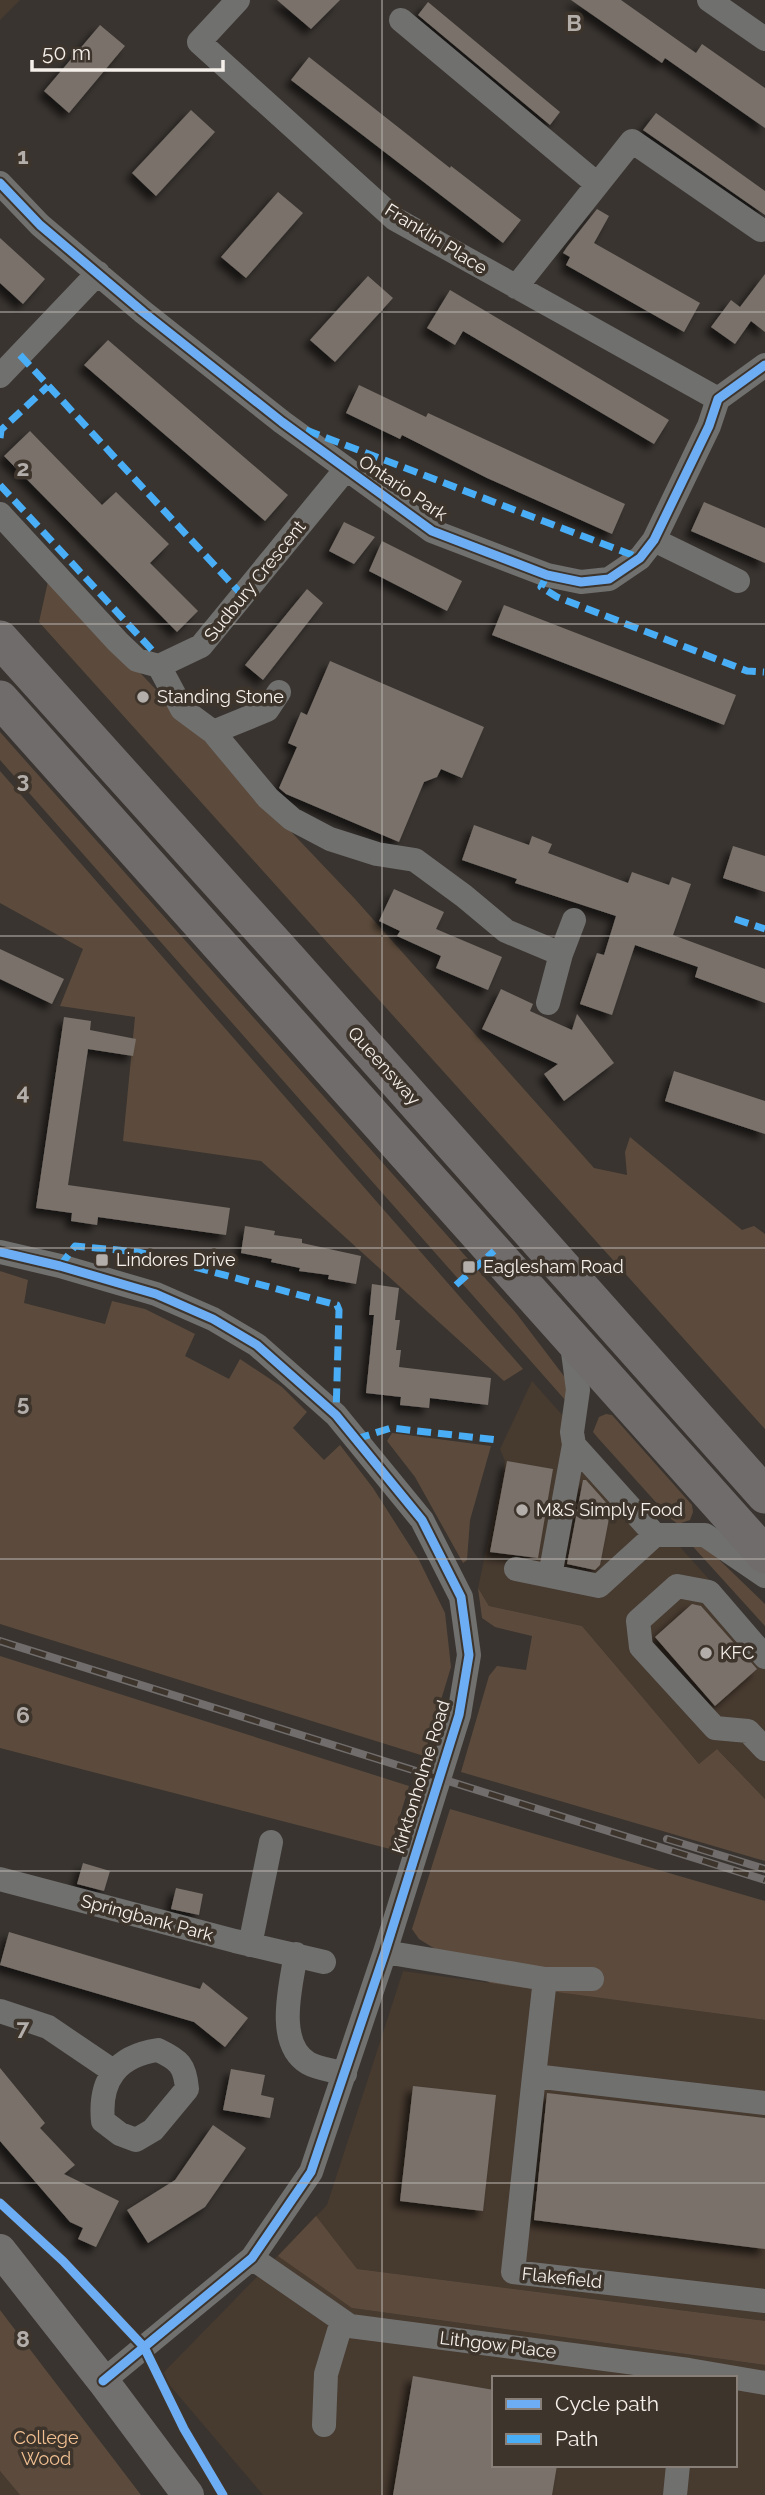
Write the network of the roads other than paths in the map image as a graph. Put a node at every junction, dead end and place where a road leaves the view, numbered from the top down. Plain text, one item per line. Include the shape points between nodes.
1 (237, 0) edge
2 (709, 0) edge
3 (401, 20) dead end
4 (765, 39) edge
5 (0, 183) edge
6 (597, 184) junction
7 (761, 230) dead end
8 (98, 273) junction
9 (516, 288) junction
10 (765, 365) edge
11 (0, 376) edge
12 (718, 400) junction
13 (346, 469) junction
14 (0, 514) edge
15 (654, 540) junction
16 (738, 581) dead end
17 (0, 639) edge
18 (159, 666) junction
19 (279, 692) dead end
20 (0, 699) edge
21 (214, 732) junction
22 (574, 920) dead end
23 (561, 954) junction
24 (548, 1003) dead end
25 (0, 1252) edge
26 (571, 1337) junction
27 (574, 1445) junction
28 (765, 1495) edge
29 (655, 1535) junction
30 (765, 1555) edge
31 (516, 1569) dead end
32 (550, 1576) junction
33 (765, 1576) edge
34 (765, 1657) edge
35 (765, 1749) edge
36 (271, 1842) dead end
37 (0, 1879) edge
38 (250, 1945) junction
39 (385, 1952) junction
40 (296, 1954) junction
41 (324, 1962) dead end
42 (545, 1979) junction
43 (592, 1979) dead end
44 (0, 2011) edge
45 (113, 2071) dead end
46 (345, 2074) junction
47 (534, 2076) junction
48 (765, 2103) edge
49 (0, 2250) edge
50 (252, 2258) junction
51 (765, 2301) edge
52 (342, 2320) junction
53 (688, 2374) edge
54 (737, 2380) edge
55 (103, 2381) junction
56 (765, 2383) edge
57 (324, 2425) dead end
58 (678, 2467) edge
59 (188, 2495) edge
60 (675, 2495) edge

1 - 9 street, Franklin Place via 199,42 395,219
2 - 4 street
3 - 6 street
5 - 8 street, Ontario Park via 40,225
6 - 7 street via 632,141
6 - 9 street
8 - 11 street
8 - 13 street, Ontario Park
9 - 12 street, Franklin Place
10 - 12 street
12 - 15 street, Ontario Park
13 - 15 street, Ontario Park via 432,531 547,575 581,582 609,579 640,558
13 - 18 street, Sudbury Crescent via 201,646
14 - 18 street via 118,642 137,660
15 - 16 street
17 - 28 highway, Queensway
18 - 21 street via 182,709
19 - 21 street via 267,710
20 - 26 highway
21 - 23 street via 268,798 292,819 330,839 415,860 506,931
22 - 23 street
23 - 24 street
25 - 39 street, Kirktonholme Road via 156,1294 257,1345 336,1415 422,1520 461,1597 469,1655 459,1715
26 - 27 street via 578,1390
26 - 30 highway
27 - 29 street
27 - 32 street
29 - 32 street via 599,1586
29 - 33 street via 705,1535
31 - 32 street
34 - 35 street via 709,1592 677,1586 638,1621 641,1647 715,1728 748,1731
36 - 38 street
37 - 38 street, Springbank Park
38 - 40 street, Springbank Park
39 - 42 street
39 - 46 street, Kirktonholme Road
40 - 41 street, Springbank Park
40 - 46 street via 288,2009 294,2047 308,2063
42 - 43 street
42 - 47 street, Flakefield
44 - 45 street via 48,2027
46 - 50 street, Kirktonholme Road via 311,2172
47 - 48 street
47 - 51 street, Flakefield via 513,2272
49 - 55 main road
50 - 52 street, Lithgow Place
50 - 55 street, Kirktonholme Road
52 - 53 street, Lithgow Place via 350,2326
52 - 57 street via 327,2374
54 - 56 street, Lithgow Place
55 - 59 main road
58 - 60 street

